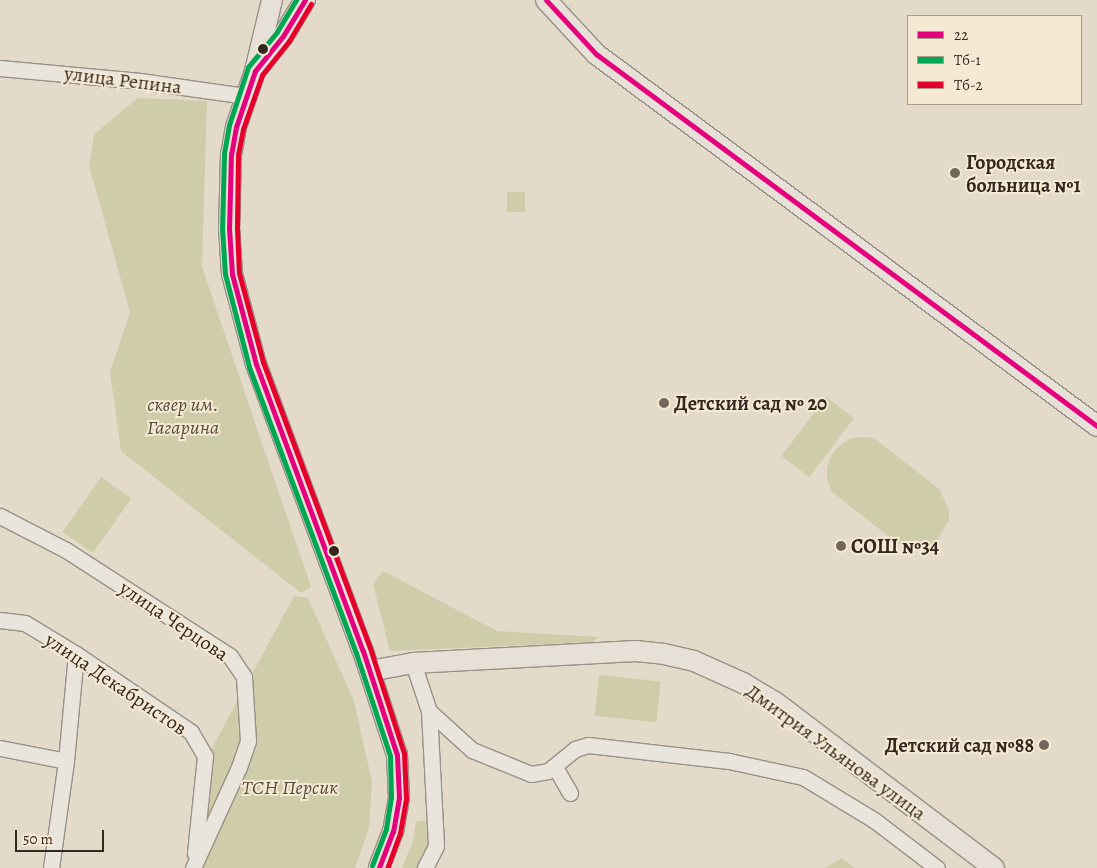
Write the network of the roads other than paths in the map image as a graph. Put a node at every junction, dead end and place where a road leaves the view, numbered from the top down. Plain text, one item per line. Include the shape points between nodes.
1 (272, 0) edge
2 (305, 0) edge
3 (546, 0) edge
4 (0, 68) edge
5 (255, 71) junction
6 (245, 96) junction
7 (1097, 426) edge
8 (0, 516) edge
9 (0, 620) edge
10 (76, 654) junction
11 (413, 663) junction
12 (370, 671) junction
13 (429, 711) junction
14 (0, 748) edge
15 (66, 761) junction
16 (555, 767) junction
17 (570, 793) dead end
18 (193, 866) edge
19 (50, 868) edge
20 (379, 868) edge
21 (425, 868) edge
22 (937, 868) edge
23 (994, 868) edge

1 - 5 main road
2 - 5 main road via 283,36
3 - 7 main road via 596,54
4 - 6 street, улица Репина via 140,81
5 - 6 main road
6 - 12 main road via 231,154 229,228 232,274 256,364
8 - 18 street, улица Черцова via 66,550 230,656 244,677 248,741 239,768
9 - 10 street, улица Декабристов via 24,623
10 - 15 street
10 - 18 street, улица Декабристов via 190,732 205,756
11 - 12 main road, Дмитрия Ульянова улица
11 - 13 street
11 - 23 main road, Дмитрия Ульянова улица via 636,651 694,661 743,683 775,702
12 - 20 main road via 397,755 400,777 393,831
13 - 16 street via 472,750 531,774 548,772
13 - 21 street via 436,846
14 - 15 street
15 - 19 street
16 - 17 street
16 - 22 street via 575,749 588,745 729,761 803,777 874,820

